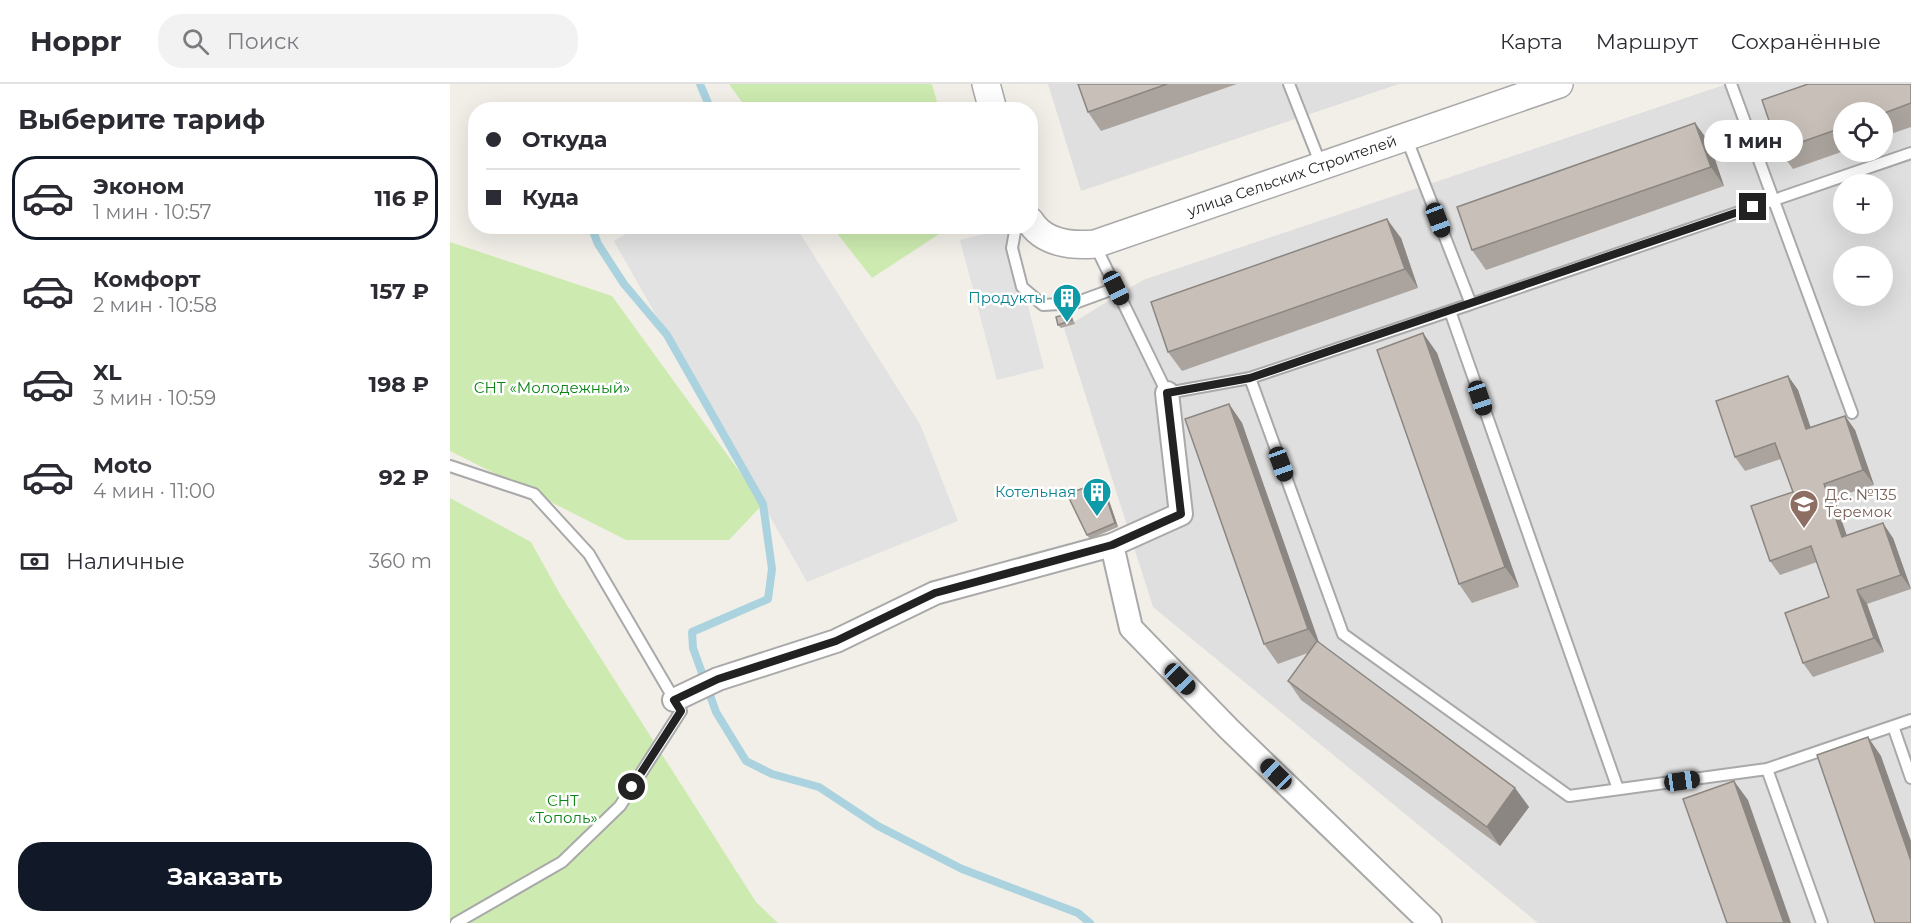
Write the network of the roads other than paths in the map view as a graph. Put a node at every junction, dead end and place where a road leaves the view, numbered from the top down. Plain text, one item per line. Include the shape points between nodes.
1 (986, 84) edge
2 (1289, 84) edge
3 (1559, 84) edge
4 (1731, 84) edge
5 (991, 102) edge
6 (1406, 136) junction
7 (1911, 153) edge
8 (1321, 165) junction
9 (1774, 200) junction
10 (1038, 229) edge
11 (1015, 234) edge
12 (1095, 244) junction
13 (1116, 288) junction
14 (1471, 304) junction
15 (1450, 311) junction
16 (1250, 378) junction
17 (1167, 393) junction
18 (1852, 413) dead end
19 (450, 466) edge
20 (1112, 545) junction
21 (682, 696) junction
22 (1911, 720) edge
23 (1893, 726) junction
24 (1767, 769) junction
25 (1911, 778) edge
26 (1618, 789) junction
27 (456, 923) edge
28 (1430, 923) edge
29 (1822, 923) edge

1 - 5 street
2 - 8 lane
3 - 6 street, улица Сельских Строителей
4 - 9 lane
6 - 8 street, улица Сельских Строителей
6 - 14 lane
7 - 9 lane
8 - 12 street, улица Сельских Строителей
9 - 14 lane
9 - 18 lane
10 - 12 street, улица Сельских Строителей via 1055,241 1075,246
11 - 13 lane via 1012,248 1022,287 1043,305 1075,303
12 - 13 lane
13 - 17 lane
14 - 15 lane
15 - 16 lane
15 - 26 lane
16 - 17 lane
16 - 26 lane via 1343,634 1569,796
17 - 20 street via 1181,514
19 - 21 lane via 534,494 589,554
20 - 21 street via 935,593 836,641 718,679
20 - 28 street via 1131,628 1229,729
21 - 27 lane via 681,711 620,806 562,862
22 - 23 lane
23 - 24 lane
23 - 25 lane
24 - 26 lane
24 - 29 lane

